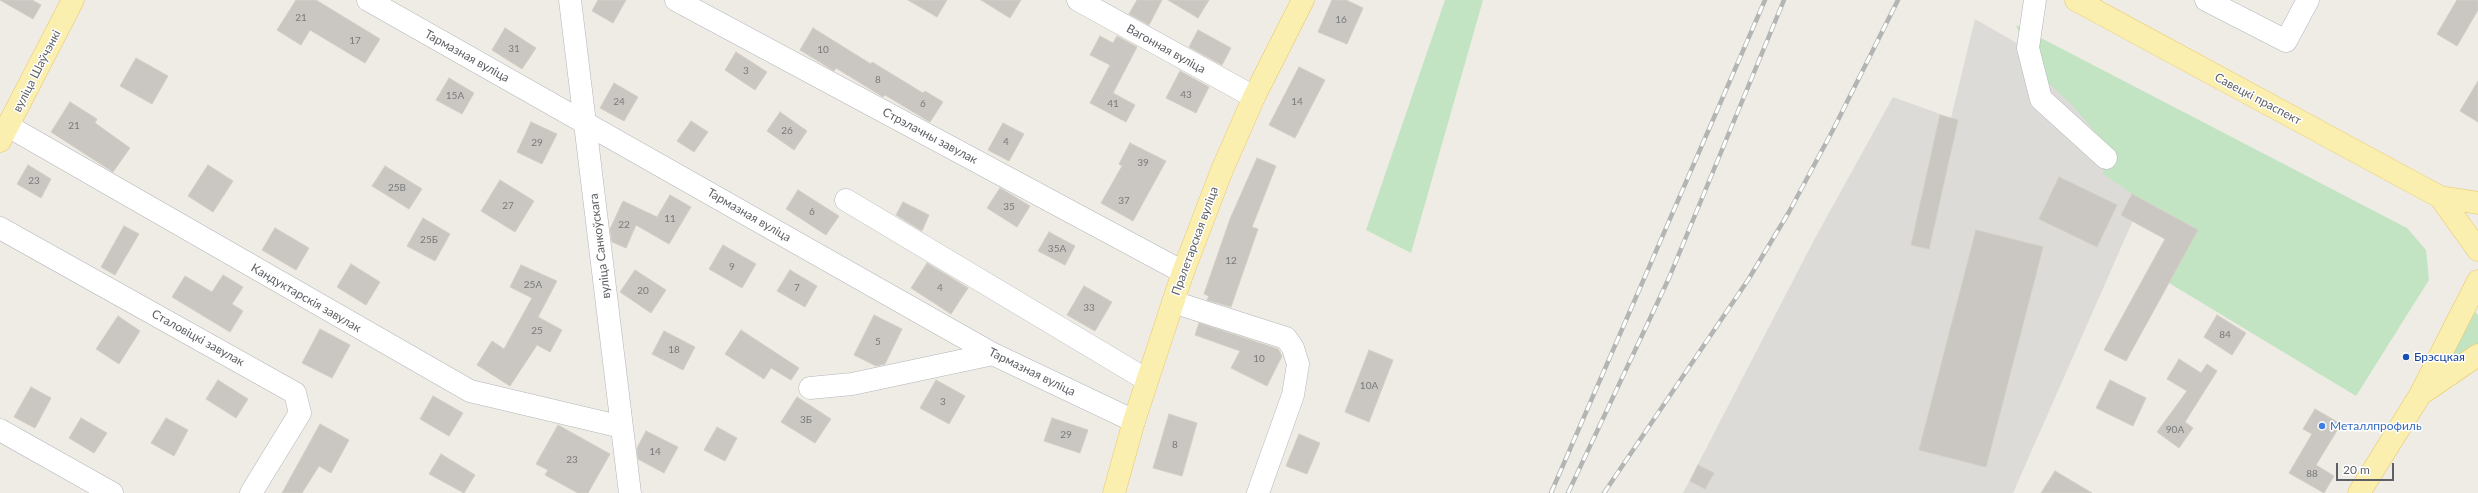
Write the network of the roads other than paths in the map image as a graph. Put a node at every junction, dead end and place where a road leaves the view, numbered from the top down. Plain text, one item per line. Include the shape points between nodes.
1 (73, 0) edge
2 (368, 0) edge
3 (570, 0) edge
4 (676, 0) edge
5 (1078, 0) edge
6 (1303, 0) edge
7 (2035, 0) edge
8 (2206, 0) edge
9 (2308, 0) edge
10 (2079, 2) edge
11 (1254, 97) junction
12 (586, 123) junction
13 (4, 134) edge
14 (2106, 158) dead end
15 (2440, 197) junction
16 (846, 200) dead end
17 (2478, 203) edge
18 (0, 228) edge
19 (2478, 250) edge
20 (1183, 272) junction
21 (2478, 281) edge
22 (1173, 302) junction
23 (993, 354) junction
24 (2478, 355) edge
25 (1148, 380) junction
26 (810, 388) dead end
27 (2420, 395) junction
28 (1134, 421) junction
29 (622, 427) junction
30 (0, 430) edge
31 (112, 493) edge
32 (251, 493) edge
33 (630, 493) edge
34 (1114, 493) edge
35 (1258, 493) edge
36 (2359, 493) edge

1 - 13 main road, вуліца Шаўчэнкі
2 - 12 street, Тармазная вуліца
3 - 12 street, вуліца Санкоўскага
4 - 20 street, Стрэлачны завулак
5 - 11 street, Вагонная вуліца
6 - 11 main road, Пралетарская вуліца
7 - 14 street via 2028,48 2042,99
8 - 9 street via 2286,41
10 - 15 main road, Савецкі праспект
11 - 20 main road, Пралетарская вуліца via 1222,170
12 - 23 street, Тармазная вуліца
12 - 29 street, вуліца Санкоўскага
13 - 29 street, Кандуктарскія завулак via 470,391
15 - 17 main road, Савецкі праспект
15 - 19 main road, Савецкі праспект
16 - 25 street
18 - 32 street, Сталовіцкі завулак via 295,393 300,413
20 - 22 main road, Пралетарская вуліца
21 - 27 main road
22 - 25 main road, Пралетарская вуліца
22 - 35 street via 1286,338 1293,348 1298,364 1293,395
23 - 26 street via 852,384
23 - 28 street, Тармазная вуліца
24 - 27 main road
25 - 28 main road, Пралетарская вуліца
27 - 36 main road
28 - 34 main road, Пралетарская вуліца
29 - 33 street, вуліца Санкоўскага
30 - 31 street

